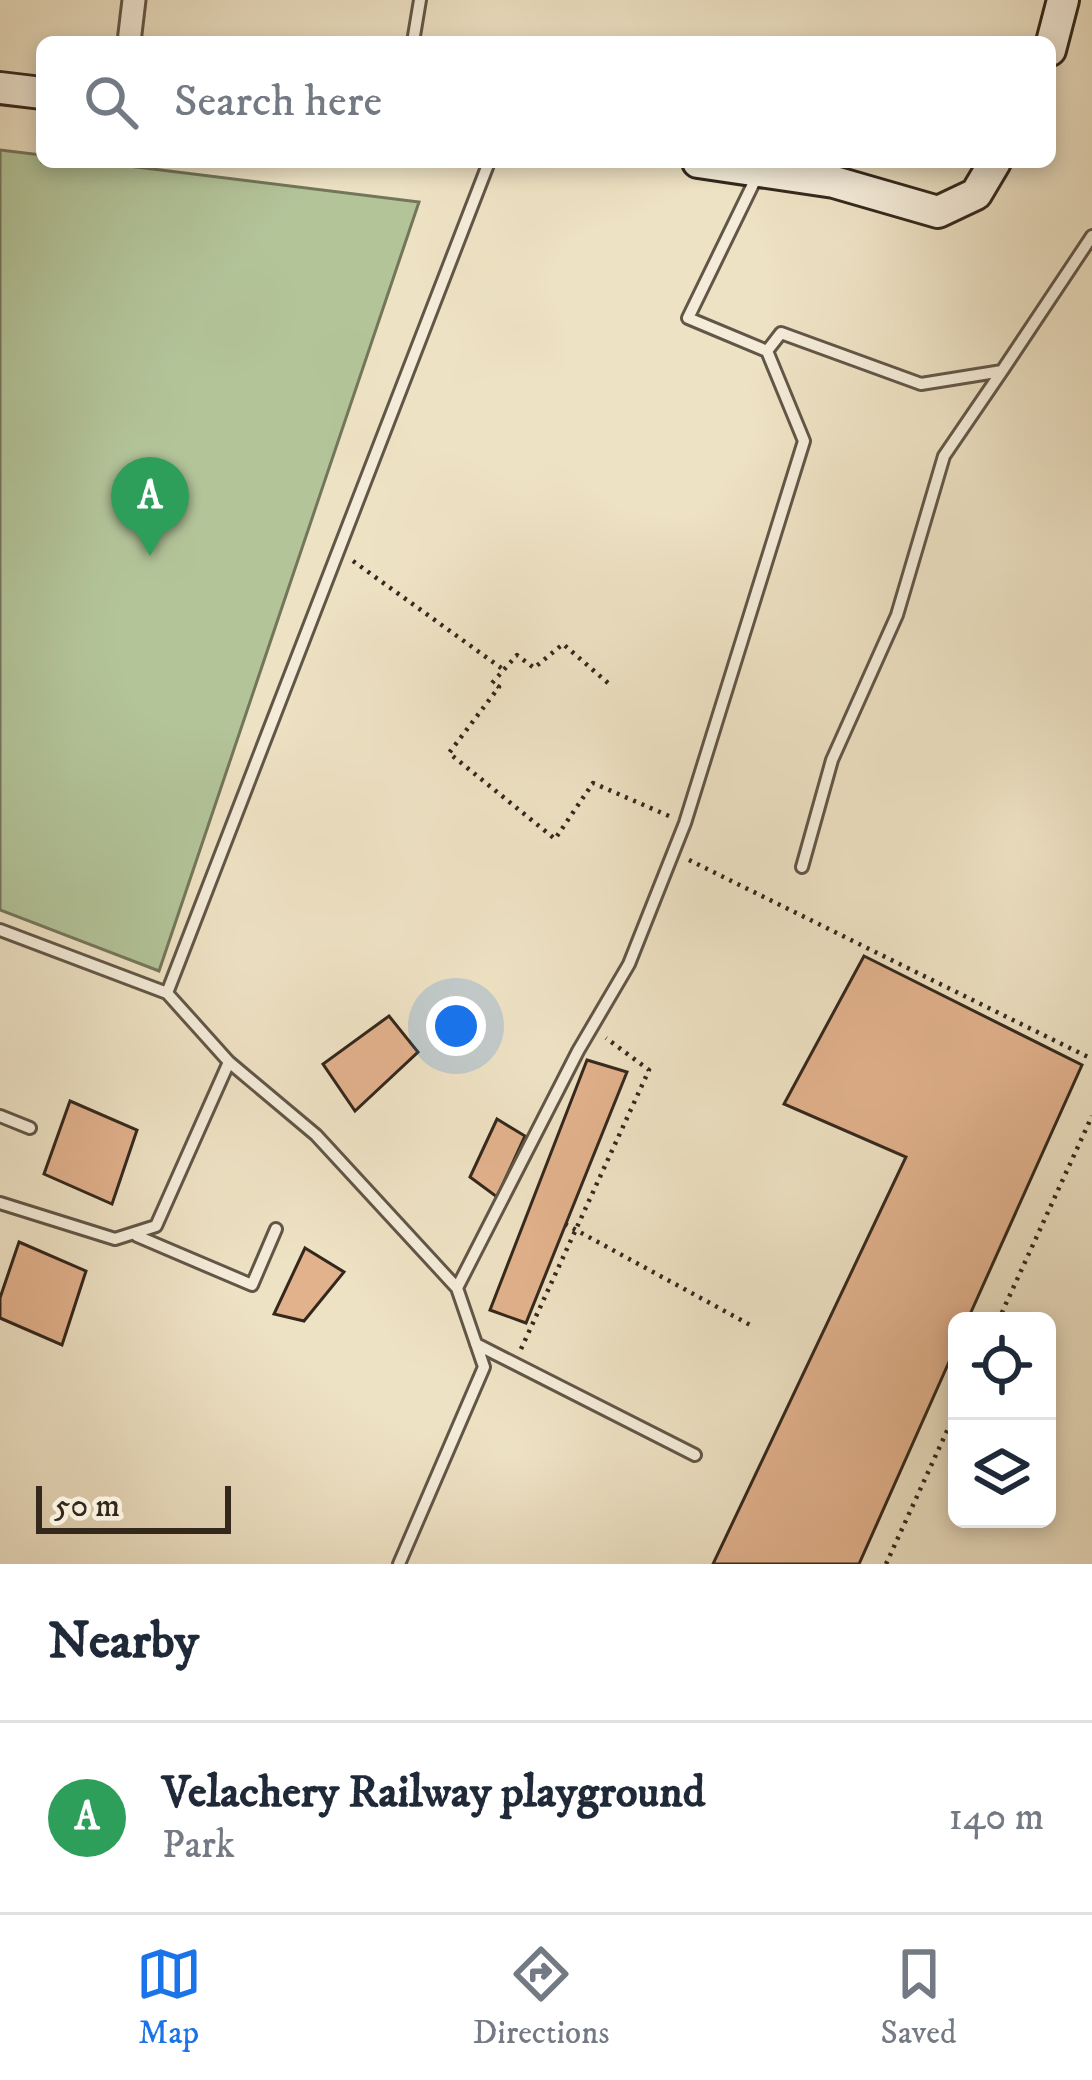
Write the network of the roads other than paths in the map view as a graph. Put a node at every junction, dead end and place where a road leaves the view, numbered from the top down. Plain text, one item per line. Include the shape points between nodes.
1 (134, 0) edge
2 (420, 0) edge
3 (1063, 0) edge
4 (130, 36) edge
5 (413, 36) edge
6 (1054, 36) edge
7 (0, 88) edge
8 (36, 92) edge
9 (487, 168) edge
10 (739, 168) edge
11 (991, 168) edge
12 (759, 171) junction
13 (1092, 236) edge
14 (767, 351) junction
15 (1002, 371) junction
16 (802, 867) dead end
17 (0, 930) edge
18 (167, 994) junction
19 (229, 1062) junction
20 (0, 1116) edge
21 (30, 1128) dead end
22 (0, 1203) edge
23 (276, 1228) dead end
24 (137, 1235) junction
25 (458, 1288) junction
26 (476, 1345) junction
27 (695, 1455) dead end
28 (399, 1564) edge

1 - 4 street
2 - 5 lane
3 - 6 street
7 - 8 street
9 - 18 lane
10 - 12 street
11 - 12 street via 976,194 938,212 834,182
12 - 14 lane via 688,318
13 - 15 lane
14 - 15 lane via 781,333 921,384
14 - 25 lane via 804,441 685,823 629,964
15 - 16 lane via 944,456 897,615 832,760
17 - 18 lane
18 - 19 lane
19 - 24 lane via 156,1226
19 - 25 lane via 316,1135
20 - 21 lane
22 - 24 lane via 115,1238
23 - 24 lane via 252,1285
25 - 26 lane
26 - 27 lane
26 - 28 lane via 484,1367

